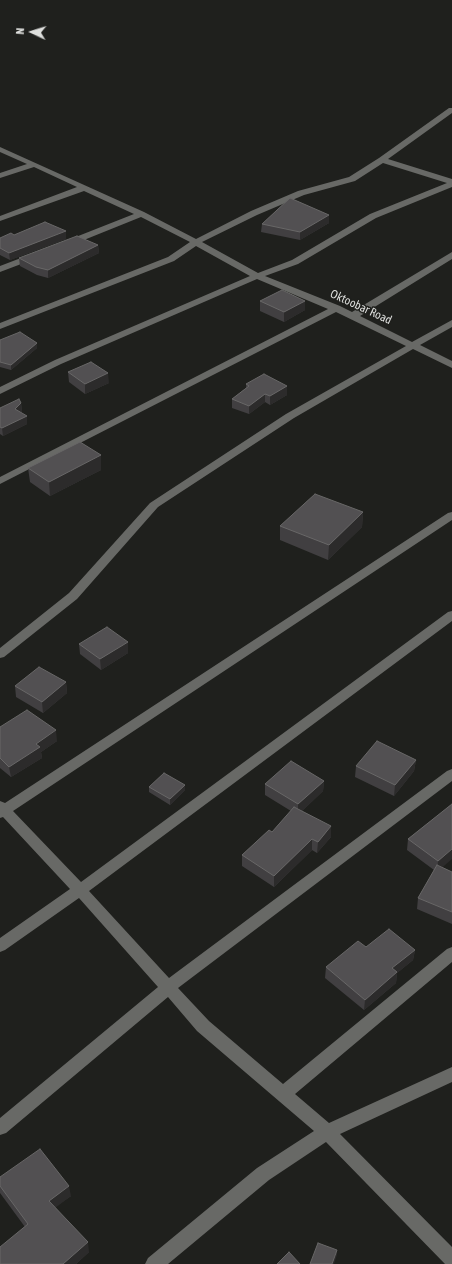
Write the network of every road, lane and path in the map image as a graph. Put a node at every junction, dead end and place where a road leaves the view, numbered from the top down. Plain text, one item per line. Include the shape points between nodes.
1 (452, 110) edge
2 (0, 149) edge
3 (382, 160) junction
4 (33, 165) junction
5 (0, 176) edge
6 (452, 183) edge
7 (83, 188) junction
8 (141, 214) junction
9 (0, 219) edge
10 (196, 242) junction
11 (59, 246) edge
12 (44, 252) edge
13 (452, 255) edge
14 (0, 269) edge
15 (257, 276) junction
16 (337, 308) junction
17 (353, 316) junction
18 (452, 323) edge
19 (0, 326) edge
20 (414, 346) junction
21 (452, 365) edge
22 (3, 387) edge
23 (0, 481) edge
24 (452, 514) edge
25 (452, 615) edge
26 (0, 654) edge
27 (452, 774) edge
28 (2, 809) edge
29 (80, 890) junction
30 (0, 946) edge
31 (452, 953) edge
32 (169, 987) junction
33 (452, 1074) edge
34 (283, 1094) junction
35 (0, 1128) edge
36 (327, 1132) junction
37 (452, 1259) edge
38 (154, 1264) edge

1 - 3 street
2 - 4 street, Oktoobar Road
3 - 6 street
3 - 10 street via 352,179 301,193
4 - 5 street
4 - 7 street, Oktoobar Road
6 - 15 street via 373,216 295,262
7 - 8 street, Oktoobar Road
7 - 9 street
8 - 10 street, Oktoobar Road
8 - 11 street
10 - 15 street, Oktoobar Road
10 - 19 street via 171,259
12 - 14 street
13 - 17 street
15 - 16 street, Oktoobar Road
15 - 22 street
16 - 17 street, Oktoobar Road
16 - 23 street
17 - 20 street, Oktoobar Road
18 - 20 street
20 - 21 street, Oktoobar Road
20 - 26 street via 290,416 154,505 73,596
24 - 28 street
25 - 29 street
27 - 32 street
28 - 29 street
29 - 30 street
29 - 32 street
31 - 34 street
32 - 34 street via 203,1026
32 - 35 street
33 - 36 street
34 - 36 street
36 - 37 street
36 - 38 street via 263,1174

